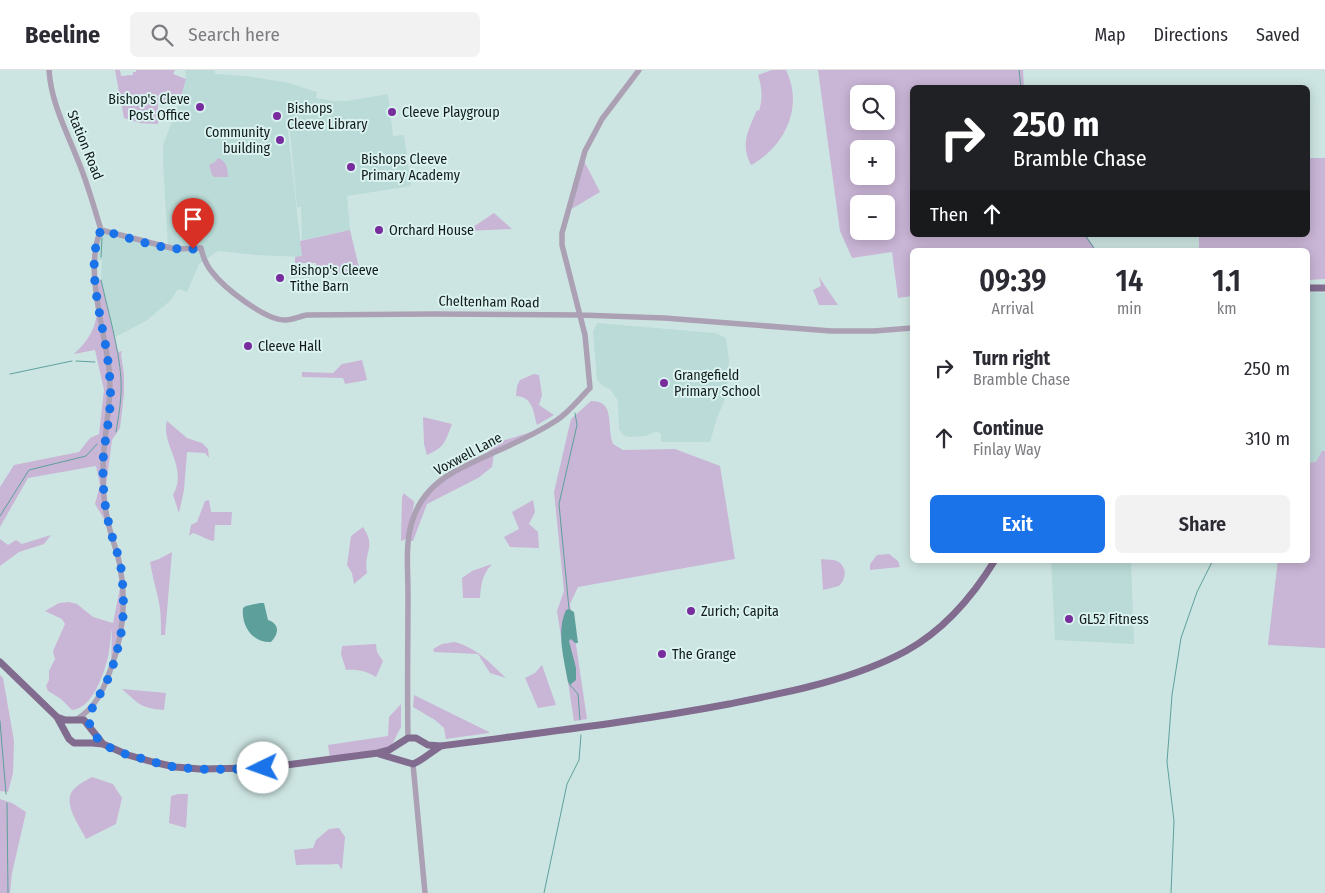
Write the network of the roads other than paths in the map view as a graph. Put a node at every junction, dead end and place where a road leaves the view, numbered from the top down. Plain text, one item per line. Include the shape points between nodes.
1 (49, 70) edge
2 (638, 70) edge
3 (101, 230) junction
4 (1310, 288) edge
5 (1325, 288) edge
6 (581, 315) junction
7 (910, 328) edge
8 (993, 563) edge
9 (0, 662) edge
10 (91, 710) junction
11 (57, 717) junction
12 (75, 720) junction
13 (90, 726) junction
14 (66, 732) junction
15 (408, 738) junction
16 (420, 741) junction
17 (84, 742) junction
18 (103, 744) junction
19 (399, 745) junction
20 (441, 746) junction
21 (378, 754) junction
22 (424, 756) junction
23 (402, 761) junction
24 (413, 764) junction
25 (425, 893) edge

1 - 3 street, Station Road via 54,103 88,184
2 - 6 street via 602,120 585,151 562,233
3 - 6 street, Cheltenham Road via 176,249 201,248 212,272 229,291 279,320 353,315
3 - 10 street via 94,252 110,389 103,456 104,502 120,566 124,598 119,643 106,682
4 - 5 main road
6 - 7 street, Cheltenham Road via 831,331
6 - 15 street, Voxwell Lane via 590,388 559,419 432,487 412,522 408,575
8 - 20 main road via 964,604 939,628 908,650 868,669 781,694 708,708
9 - 11 main road
10 - 12 street
10 - 13 street
11 - 12 main road
11 - 14 main road
12 - 13 main road via 84,720
12 - 14 main road via 69,723
13 - 17 main road via 90,736
13 - 18 main road
14 - 17 main road via 74,743
15 - 16 main road
15 - 19 main road
16 - 20 main road
16 - 22 main road via 425,749
17 - 18 main road
18 - 21 main road via 153,762 200,770 263,768
19 - 21 main road
19 - 23 main road via 398,754
20 - 22 main road
21 - 23 main road
22 - 24 main road
23 - 24 main road
24 - 25 street

